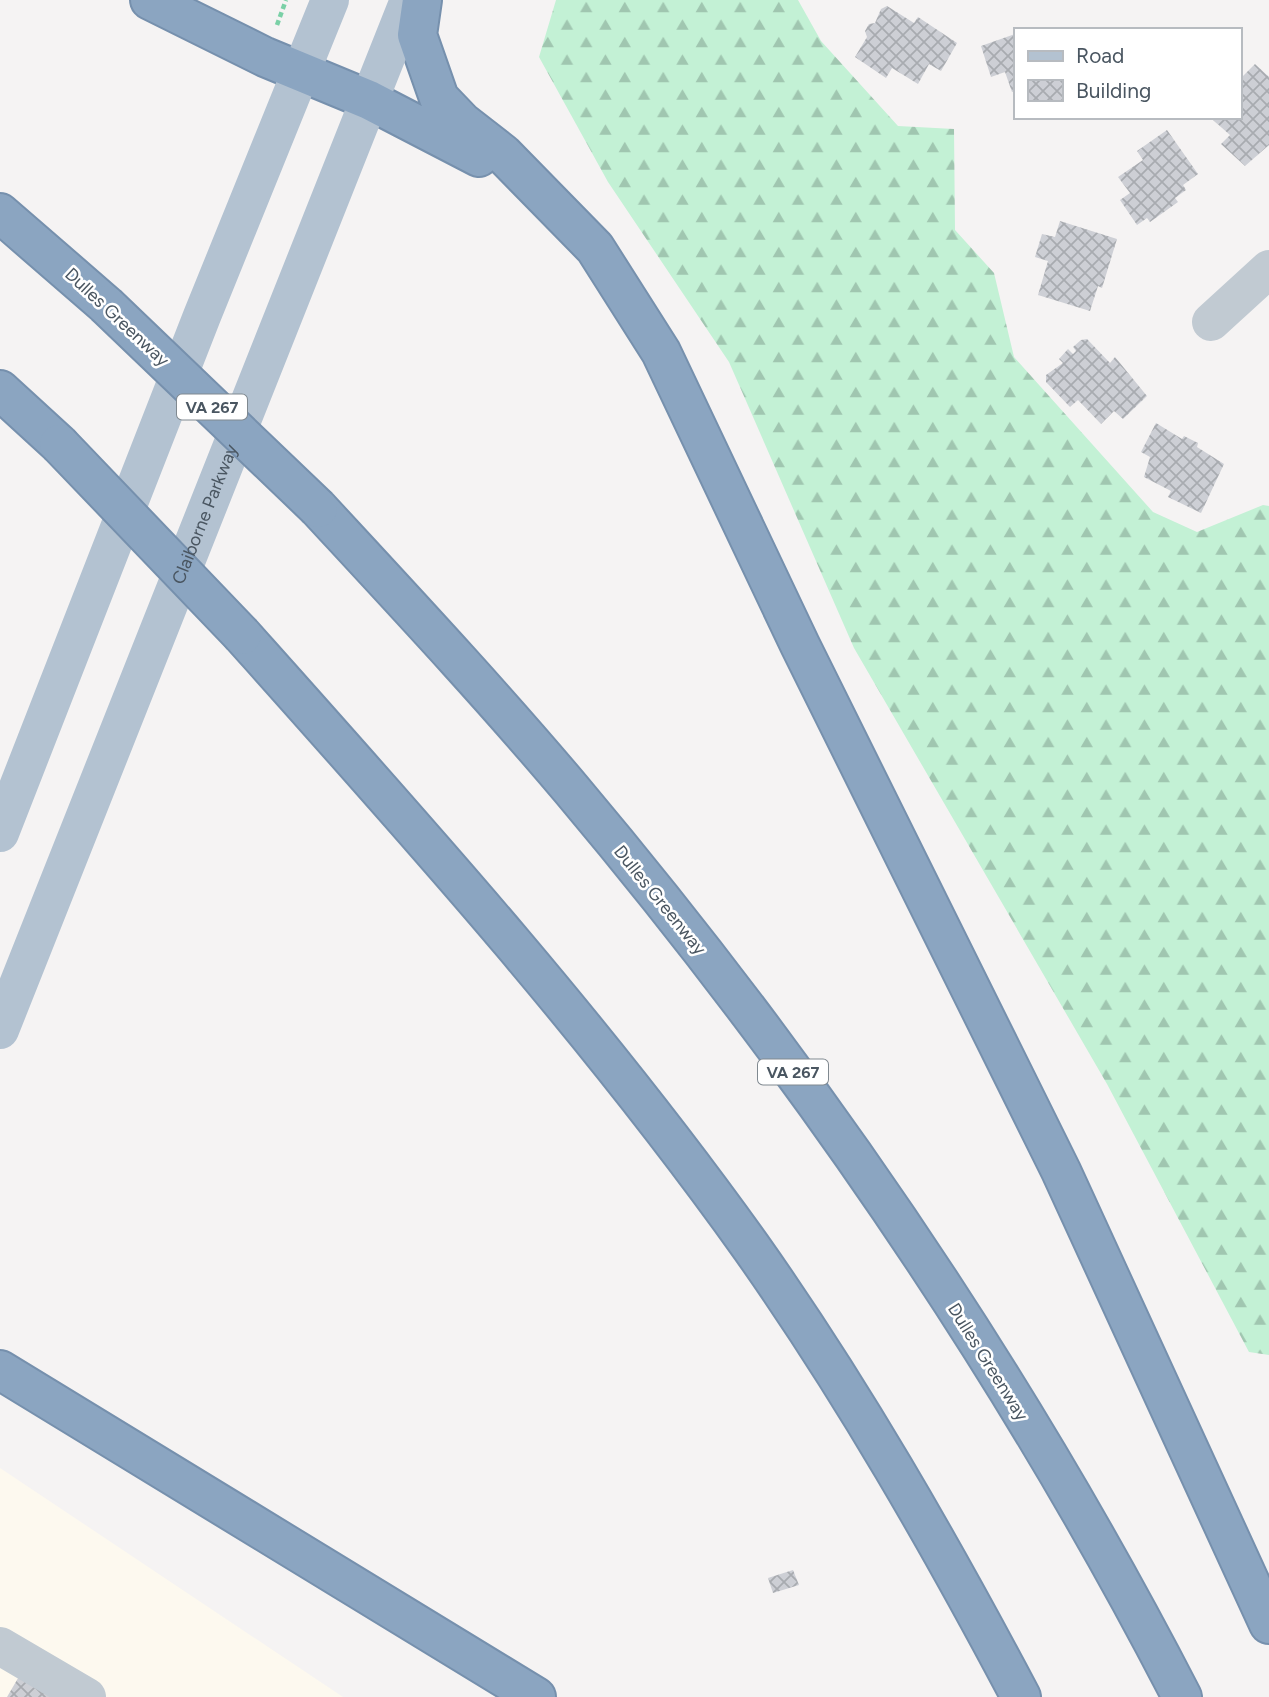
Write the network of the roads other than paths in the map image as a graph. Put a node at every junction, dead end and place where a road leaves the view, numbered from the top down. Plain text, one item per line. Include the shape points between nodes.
1 (150, 0) edge
2 (198, 0) edge
3 (213, 0) edge
4 (330, 0) edge
5 (409, 0) edge
6 (422, 0) edge
7 (300, 73) junction
8 (369, 100) junction
9 (553, 202) junction
10 (0, 213) edge
11 (1269, 269) edge
12 (1211, 322) dead end
13 (0, 390) edge
14 (0, 833) edge
15 (0, 1030) edge
16 (0, 1370) edge
17 (0, 1389) edge
18 (46, 1398) junction
19 (1269, 1624) edge
20 (0, 1646) edge
21 (87, 1697) edge
22 (536, 1697) edge
23 (1021, 1697) edge
24 (1182, 1697) edge

1 - 7 highway
2 - 3 highway
4 - 7 main road
5 - 8 main road, Claiborne Parkway
6 - 9 highway via 417,35 439,98
7 - 8 highway
7 - 14 main road
8 - 9 highway via 455,142
8 - 15 main road, Claiborne Parkway
9 - 19 highway via 595,248 661,352 806,657 1061,1171
10 - 24 highway, Dulles Greenway / VA 267, bridge via 106,305 318,508 454,655 683,926 892,1212 988,1360 1080,1511
11 - 12 street
13 - 23 highway, bridge via 59,444 242,635 572,1017 752,1249 856,1406 919,1508
16 - 18 highway
17 - 18 highway
18 - 22 highway
20 - 21 street

